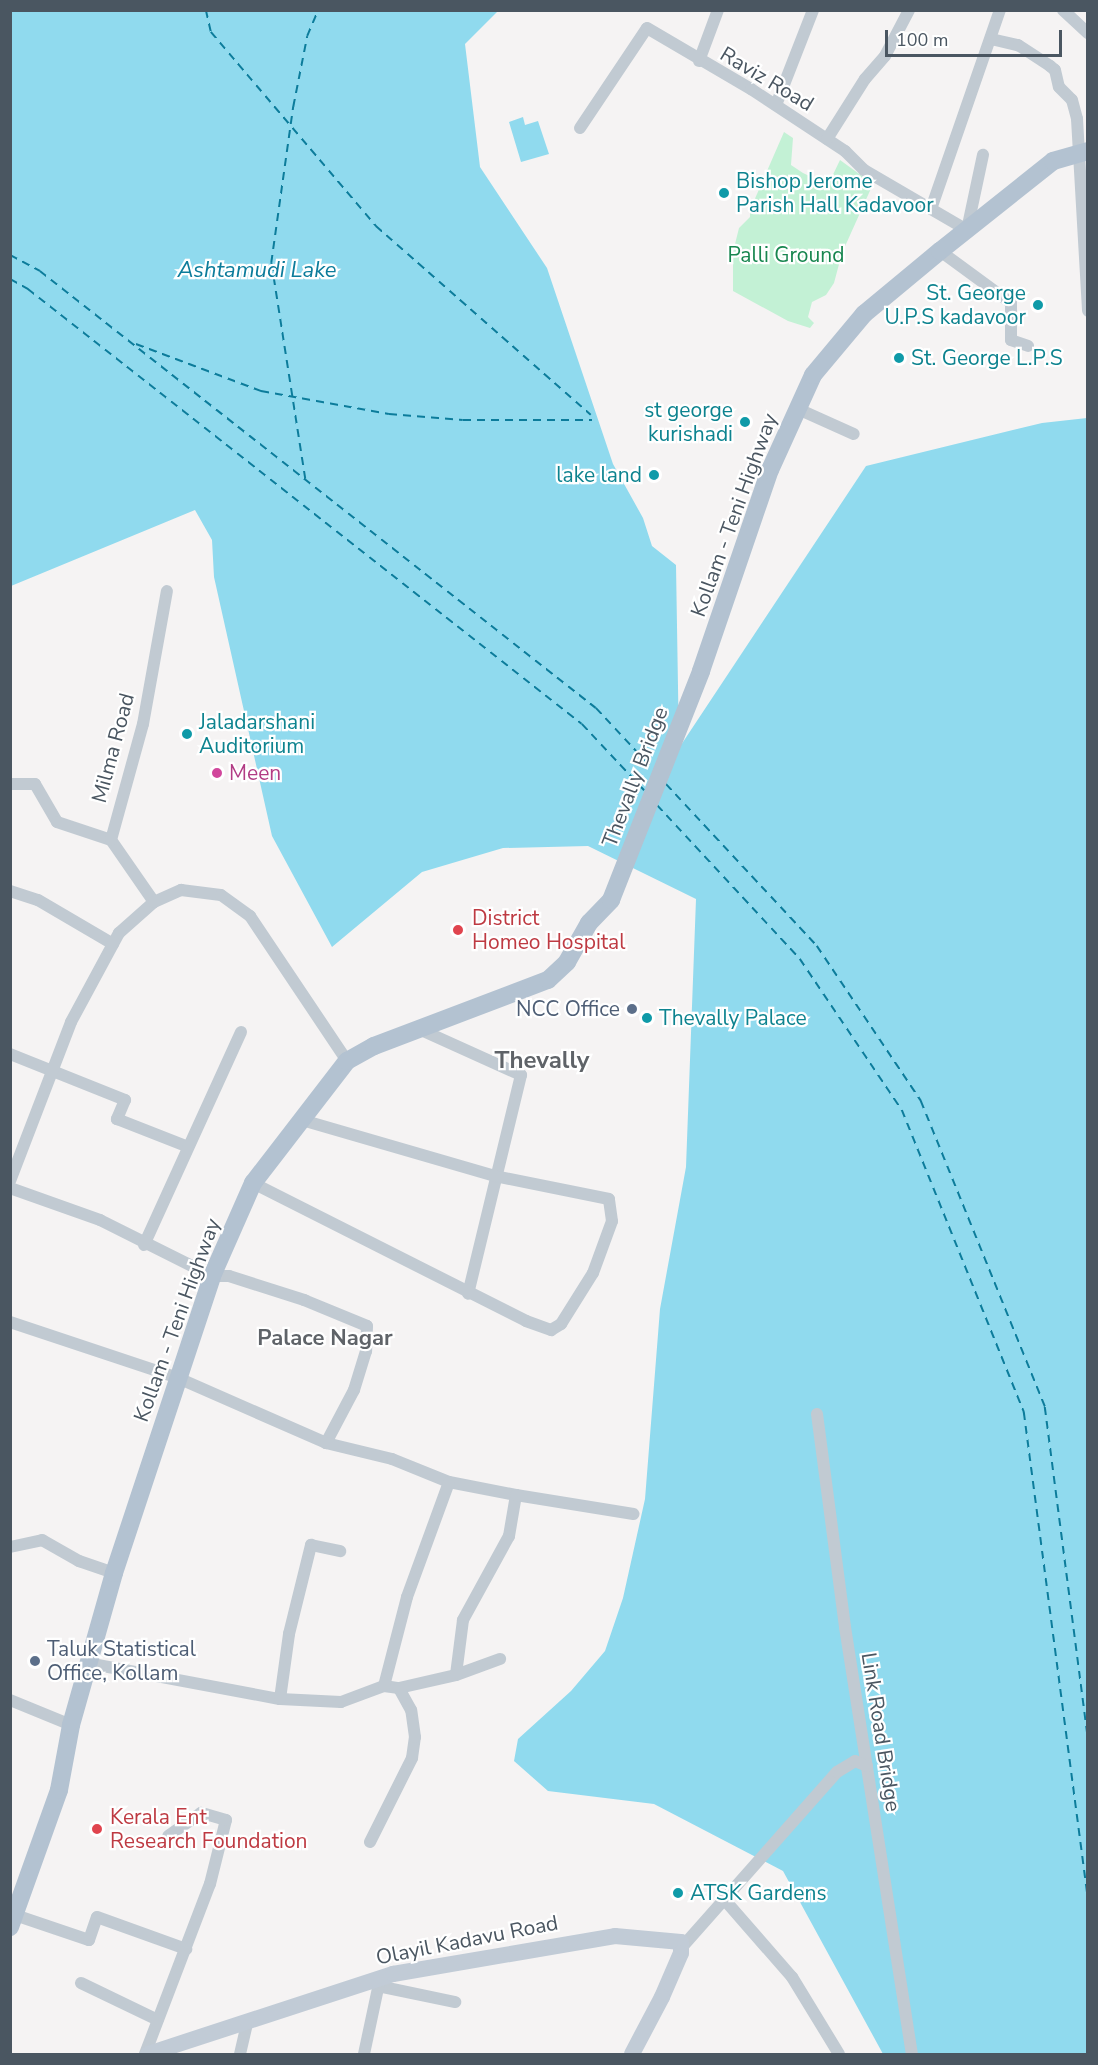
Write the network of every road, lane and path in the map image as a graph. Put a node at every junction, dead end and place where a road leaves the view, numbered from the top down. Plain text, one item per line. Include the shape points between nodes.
1 (718, 10) edge
2 (813, 10) edge
3 (909, 10) edge
4 (1000, 10) edge
5 (1062, 10) edge
6 (1088, 33) edge
7 (991, 39) junction
8 (699, 61) junction
9 (776, 105) junction
10 (580, 129) dead end
11 (827, 139) junction
12 (1083, 152) edge
13 (983, 155) dead end
14 (931, 209) junction
15 (967, 230) junction
16 (940, 251) junction
17 (1088, 311) edge
18 (1028, 346) dead end
19 (798, 409) junction
20 (854, 434) dead end
21 (167, 591) dead end
22 (700, 671) joint
23 (10, 784) edge
24 (111, 840) junction
25 (10, 891) edge
26 (612, 900) joint
27 (154, 902) junction
28 (113, 944) junction
29 (419, 1029) junction
30 (241, 1032) dead end
31 (10, 1054) edge
32 (347, 1061) junction
33 (51, 1072) junction
34 (302, 1120) junction
35 (186, 1146) junction
36 (495, 1176) junction
37 (10, 1181) edge
38 (253, 1183) junction
39 (10, 1188) edge
40 (144, 1245) junction
41 (212, 1276) junction
42 (468, 1293) junction
43 (10, 1322) edge
44 (178, 1378) junction
45 (818, 1414) dead end
46 (326, 1443) junction
47 (449, 1482) junction
48 (516, 1495) junction
49 (633, 1515) dead end
50 (10, 1546) edge
51 (340, 1551) dead end
52 (114, 1573) junction
53 (500, 1659) dead end
54 (87, 1663) junction
55 (456, 1675) junction
56 (384, 1686) junction
57 (399, 1688) junction
58 (280, 1699) junction
59 (10, 1701) edge
60 (71, 1725) junction
61 (867, 1766) junction
62 (168, 1836) dead end
63 (370, 1842) dead end
64 (723, 1898) junction
65 (13, 1921) edge
66 (683, 1946) junction
67 (186, 1948) junction
68 (379, 1982) junction
69 (81, 1983) dead end
70 (455, 2002) dead end
71 (158, 2020) junction
72 (247, 2023) junction
73 (147, 2055) edge
74 (240, 2055) edge
75 (364, 2055) edge
76 (632, 2055) edge
77 (839, 2055) edge
78 (912, 2055) edge

1 - 8 street
2 - 9 street
3 - 11 street via 885,56 865,79
4 - 7 street
5 - 6 street
7 - 12 street via 1018,45 1055,70 1055,81 1072,100
7 - 14 street
8 - 9 street, Raviz Road
8 - 10 street, Raviz Road via 647,28
9 - 11 street, Raviz Road
11 - 14 street, Raviz Road via 864,170
12 - 15 main road, Kollam - Teni Highway via 1053,161
12 - 17 street
13 - 15 street
14 - 15 street, Raviz Road
15 - 16 main road, Kollam - Teni Highway
16 - 18 street via 1011,303 1011,340
16 - 19 main road, Kollam - Teni Highway via 839,339 813,375
19 - 20 street
19 - 22 main road, Kollam - Teni Highway via 770,470
21 - 24 street, Milma Road via 143,724
22 - 26 main road, Thevally Bridge
23 - 24 street via 35,784 57,822
24 - 27 street
25 - 28 street via 38,900
26 - 29 main road, Kollam - Teni Highway via 589,923 567,962 548,980
27 - 28 street via 119,933
27 - 32 street via 181,890 222,895 250,916
28 - 33 street via 71,1022
29 - 32 main road, Kollam - Teni Highway
29 - 36 street via 521,1075
30 - 35 street
31 - 33 street
32 - 34 main road, Kollam - Teni Highway
33 - 35 street via 125,1100 117,1119
33 - 37 street
34 - 36 street
34 - 38 main road, Kollam - Teni Highway
35 - 40 street
36 - 42 street
36 - 42 street via 609,1199 612,1221 593,1273 561,1324 551,1330
38 - 41 main road, Kollam - Teni Highway
38 - 42 street
39 - 40 street via 100,1220
40 - 41 street
41 - 44 main road, Kollam - Teni Highway
41 - 46 street via 230,1276 367,1326 366,1351 354,1390
43 - 44 street
44 - 46 street
44 - 52 main road, Kollam - Teni Highway
45 - 61 street, Link Road Bridge
46 - 47 street via 392,1459
47 - 48 street
47 - 56 street via 406,1597
48 - 49 street
48 - 55 street via 508,1536 463,1620
50 - 52 street via 42,1540 79,1561
51 - 58 street via 311,1545 289,1634
52 - 54 main road, Kollam - Teni Highway
53 - 55 street
54 - 58 street
54 - 60 main road, Kollam - Teni Highway
55 - 57 street
56 - 57 street
56 - 58 street via 341,1701
57 - 63 street via 413,1719 412,1758
59 - 60 street
60 - 65 main road, Kollam - Teni Highway via 59,1790
61 - 64 street via 855,1761 837,1772
61 - 78 street, Link Road Bridge
62 - 67 street via 201,1813 226,1820 210,1884
64 - 66 street
64 - 77 street via 792,1977
65 - 67 street via 89,1940 98,1917
66 - 68 street, Olayil Kadavu Road via 666,1939 615,1936
66 - 76 street
67 - 71 street
68 - 70 street
68 - 72 street, Olayil Kadavu Road
68 - 75 street
69 - 71 street
71 - 73 street
72 - 73 street, Olayil Kadavu Road
72 - 74 street

